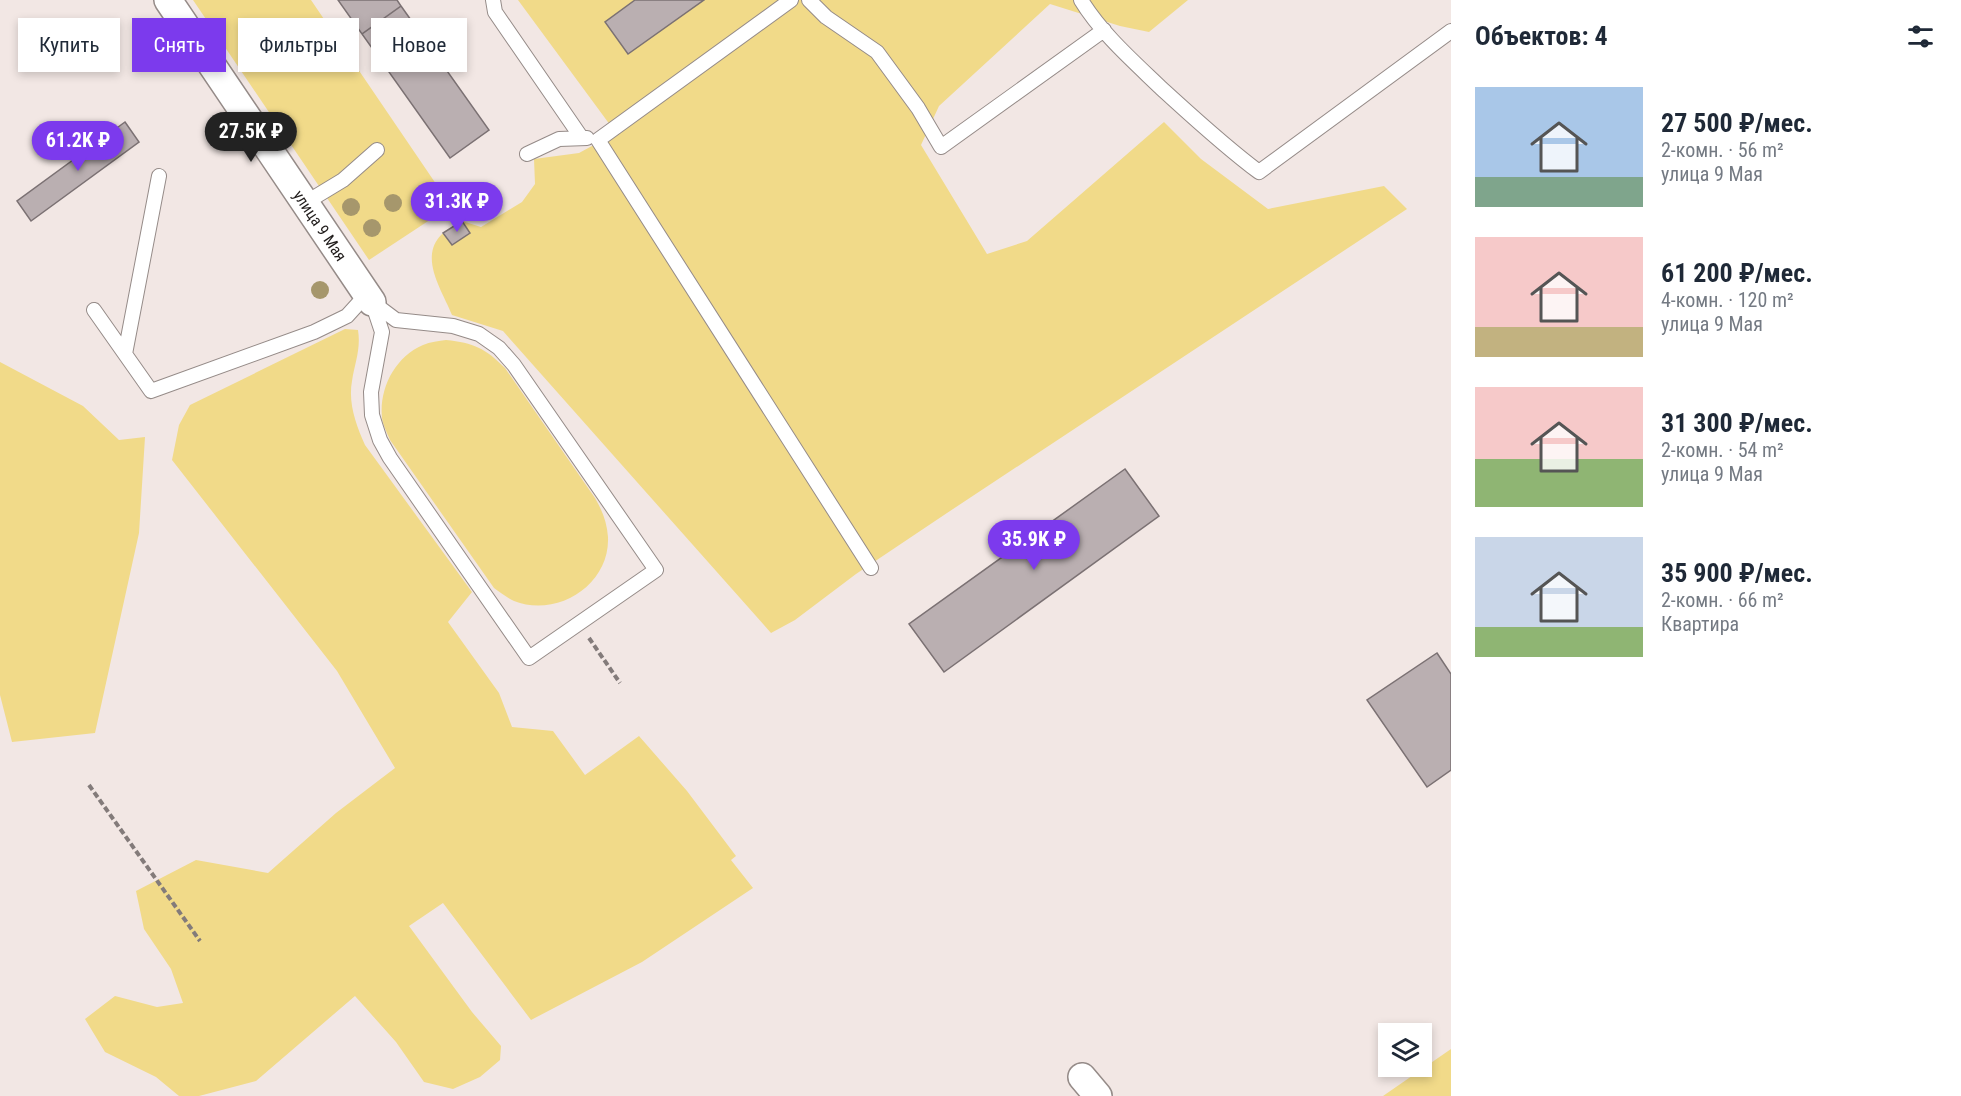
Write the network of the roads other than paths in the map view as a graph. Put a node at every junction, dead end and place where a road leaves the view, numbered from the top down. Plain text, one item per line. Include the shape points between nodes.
1 (168, 0) edge
2 (493, 0) edge
3 (791, 0) edge
4 (809, 0) edge
5 (1081, 0) edge
6 (1104, 30) junction
7 (1451, 31) edge
8 (581, 137) junction
9 (598, 140) junction
10 (377, 150) dead end
11 (527, 154) dead end
12 (159, 176) dead end
13 (306, 203) junction
14 (369, 298) junction
15 (94, 310) dead end
16 (125, 354) junction
17 (871, 568) dead end

1 - 13 street, улица 9 Мая
2 - 8 lane via 495,12
3 - 9 lane
4 - 6 lane via 826,17 877,52 941,147
5 - 6 lane
6 - 7 lane via 1225,146 1260,172
8 - 9 lane
8 - 11 lane via 559,139
9 - 17 lane
10 - 13 lane via 343,180
12 - 16 lane
13 - 14 street, улица 9 Мая
14 - 14 lane via 396,320 453,326 479,334 499,348 656,570 529,658 380,440 372,415 371,392 382,332
14 - 16 lane via 348,316 314,332 151,391
15 - 16 lane

